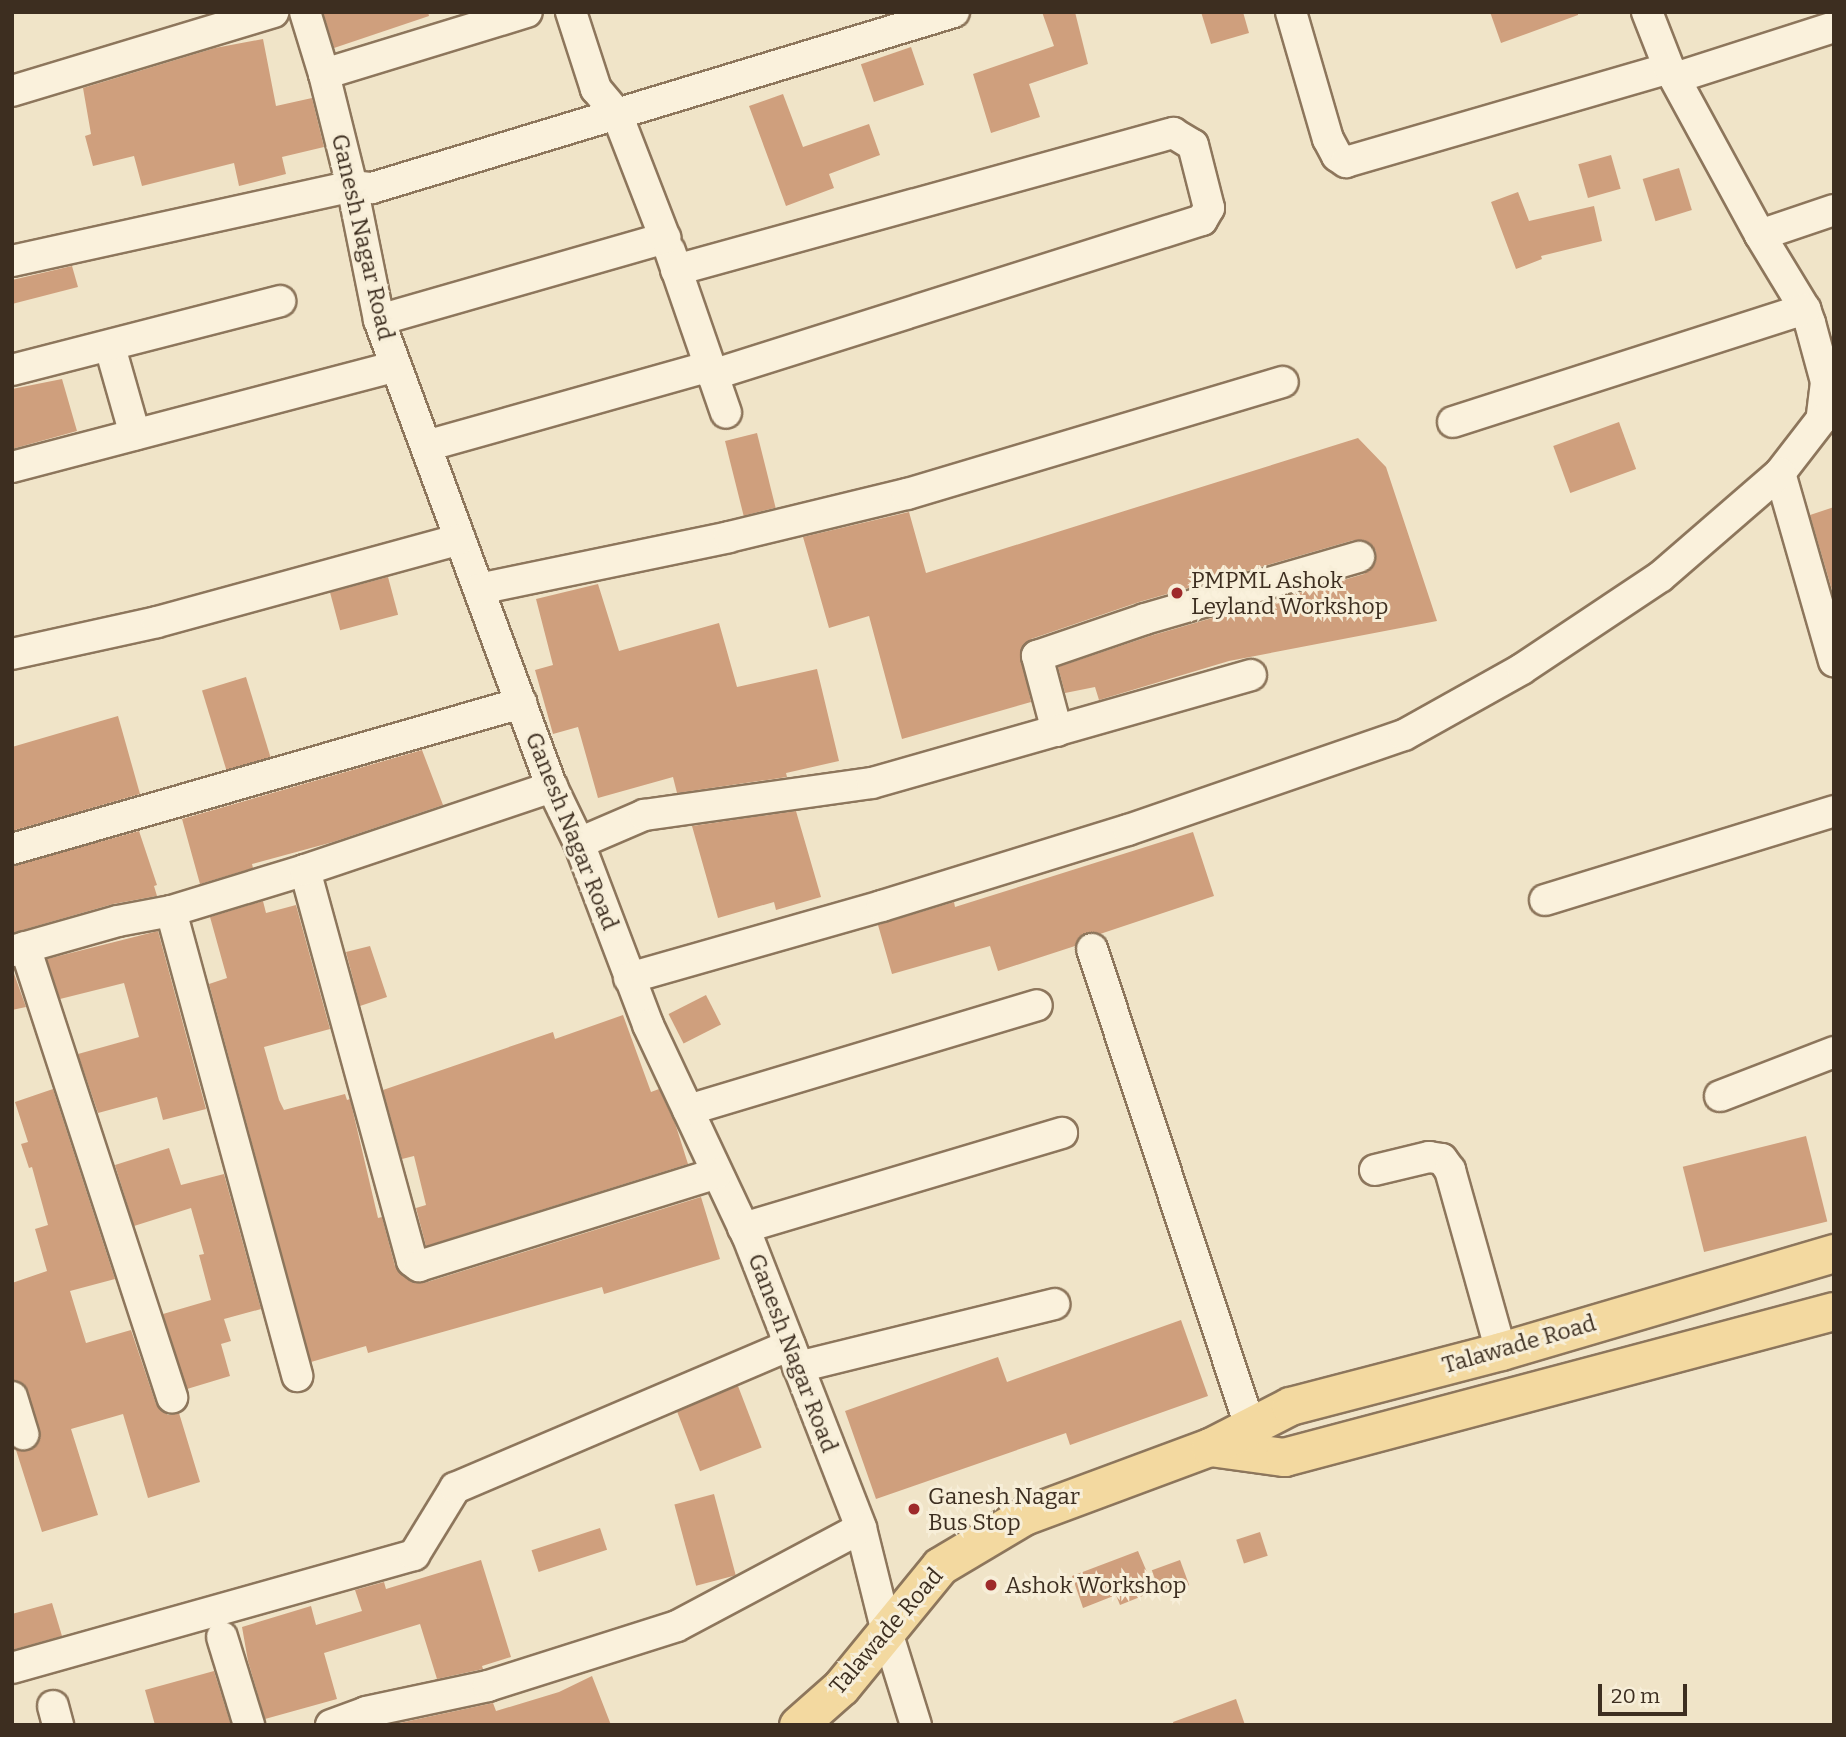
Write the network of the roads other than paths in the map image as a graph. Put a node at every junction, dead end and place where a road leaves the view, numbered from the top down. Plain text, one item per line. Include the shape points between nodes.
1 (273, 12) edge
2 (305, 12) edge
3 (527, 12) edge
4 (571, 12) edge
5 (954, 12) edge
6 (1291, 12) edge
7 (1647, 12) edge
8 (1834, 27) edge
9 (1672, 73) junction
10 (324, 74) junction
11 (12, 91) edge
12 (617, 114) junction
13 (352, 186) junction
14 (1834, 210) edge
15 (1760, 235) junction
16 (665, 238) junction
17 (12, 261) edge
18 (677, 270) junction
19 (280, 301) dead end
20 (1816, 316) edge
21 (379, 320) junction
22 (110, 347) junction
23 (396, 366) junction
24 (12, 370) edge
25 (711, 371) junction
26 (1283, 382) dead end
27 (726, 413) dead end
28 (1453, 422) dead end
29 (135, 435) junction
30 (426, 446) junction
31 (12, 467) edge
32 (1780, 472) junction
33 (460, 539) junction
34 (1359, 557) dead end
35 (479, 589) junction
36 (12, 654) edge
37 (1834, 661) edge
38 (1251, 675) dead end
39 (521, 703) junction
40 (1057, 731) junction
41 (552, 786) junction
42 (1834, 811) edge
43 (579, 843) junction
44 (12, 849) edge
45 (305, 870) junction
46 (1545, 900) dead end
47 (171, 911) junction
48 (19, 949) edge
49 (1092, 949) dead end
50 (629, 978) junction
51 (1037, 1005) dead end
52 (1834, 1052) edge
53 (1720, 1096) dead end
54 (688, 1110) junction
55 (1062, 1133) dead end
56 (1375, 1170) dead end
57 (717, 1173) junction
58 (743, 1228) junction
59 (1834, 1253) edge
60 (1054, 1304) dead end
61 (1834, 1311) edge
62 (1501, 1351) junction
63 (794, 1356) junction
64 (297, 1376) dead end
65 (12, 1397) edge
66 (172, 1398) dead end
67 (1250, 1426) junction
68 (23, 1434) dead end
69 (1210, 1447) junction
70 (861, 1528) junction
71 (887, 1632) junction
72 (222, 1637) dead end
73 (12, 1668) edge
74 (249, 1725) edge
75 (331, 1725) edge
76 (798, 1725) edge
77 (916, 1725) edge

1 - 11 street
2 - 10 street, Ganesh Nagar Road
3 - 10 street
4 - 12 street via 596,89
5 - 12 street
6 - 9 street via 1328,139 1346,162
7 - 9 street
8 - 9 street
9 - 15 street
10 - 13 street, Ganesh Nagar Road
12 - 13 street via 372,188
12 - 16 street
13 - 17 street
13 - 21 street, Ganesh Nagar Road
14 - 15 street
15 - 20 street
16 - 18 street
16 - 21 street
18 - 25 street
18 - 25 street via 1173,133 1193,145 1209,208 1202,220
19 - 22 street
20 - 28 street
20 - 32 street via 1826,382 1821,420
21 - 23 street, Ganesh Nagar Road
22 - 24 street
22 - 29 street
23 - 29 street
23 - 30 street, Ganesh Nagar Road
25 - 27 street
25 - 30 street
26 - 35 street via 907,494
29 - 31 street
30 - 33 street, Ganesh Nagar Road
32 - 37 street
32 - 50 street via 1660,577 1522,669 1404,735 1128,830
33 - 35 street, Ganesh Nagar Road
33 - 36 street via 157,622
34 - 40 street via 1037,656
35 - 39 street, Ganesh Nagar Road
38 - 40 street
39 - 41 street, Ganesh Nagar Road
39 - 44 street
40 - 43 street via 872,783 644,815
41 - 43 street, Ganesh Nagar Road
41 - 45 street
42 - 46 street
43 - 50 street, Ganesh Nagar Road
45 - 47 street
45 - 57 street via 412,1261 419,1266
47 - 48 street
47 - 64 street
48 - 66 street
49 - 67 street
50 - 54 street, Ganesh Nagar Road
51 - 54 street
52 - 53 street
54 - 57 street, Ganesh Nagar Road
55 - 58 street
56 - 62 street via 1429,1157 1442,1159 1450,1170
57 - 58 street, Ganesh Nagar Road
58 - 63 street, Ganesh Nagar Road
59 - 62 main road, Talawade Road
60 - 63 street
61 - 69 main road, Talawade Road via 1284,1457
62 - 67 main road, Talawade Road via 1290,1406
63 - 70 street, Ganesh Nagar Road
63 - 73 street via 456,1488 414,1555
65 - 68 street
67 - 69 main road, Talawade Road
69 - 71 main road, Talawade Road via 1024,1516 940,1566
70 - 71 street, Ganesh Nagar Road
70 - 75 street via 677,1626 488,1686 366,1712
71 - 76 main road, Talawade Road via 841,1687
71 - 77 street, Ganesh Nagar Road
72 - 74 street

